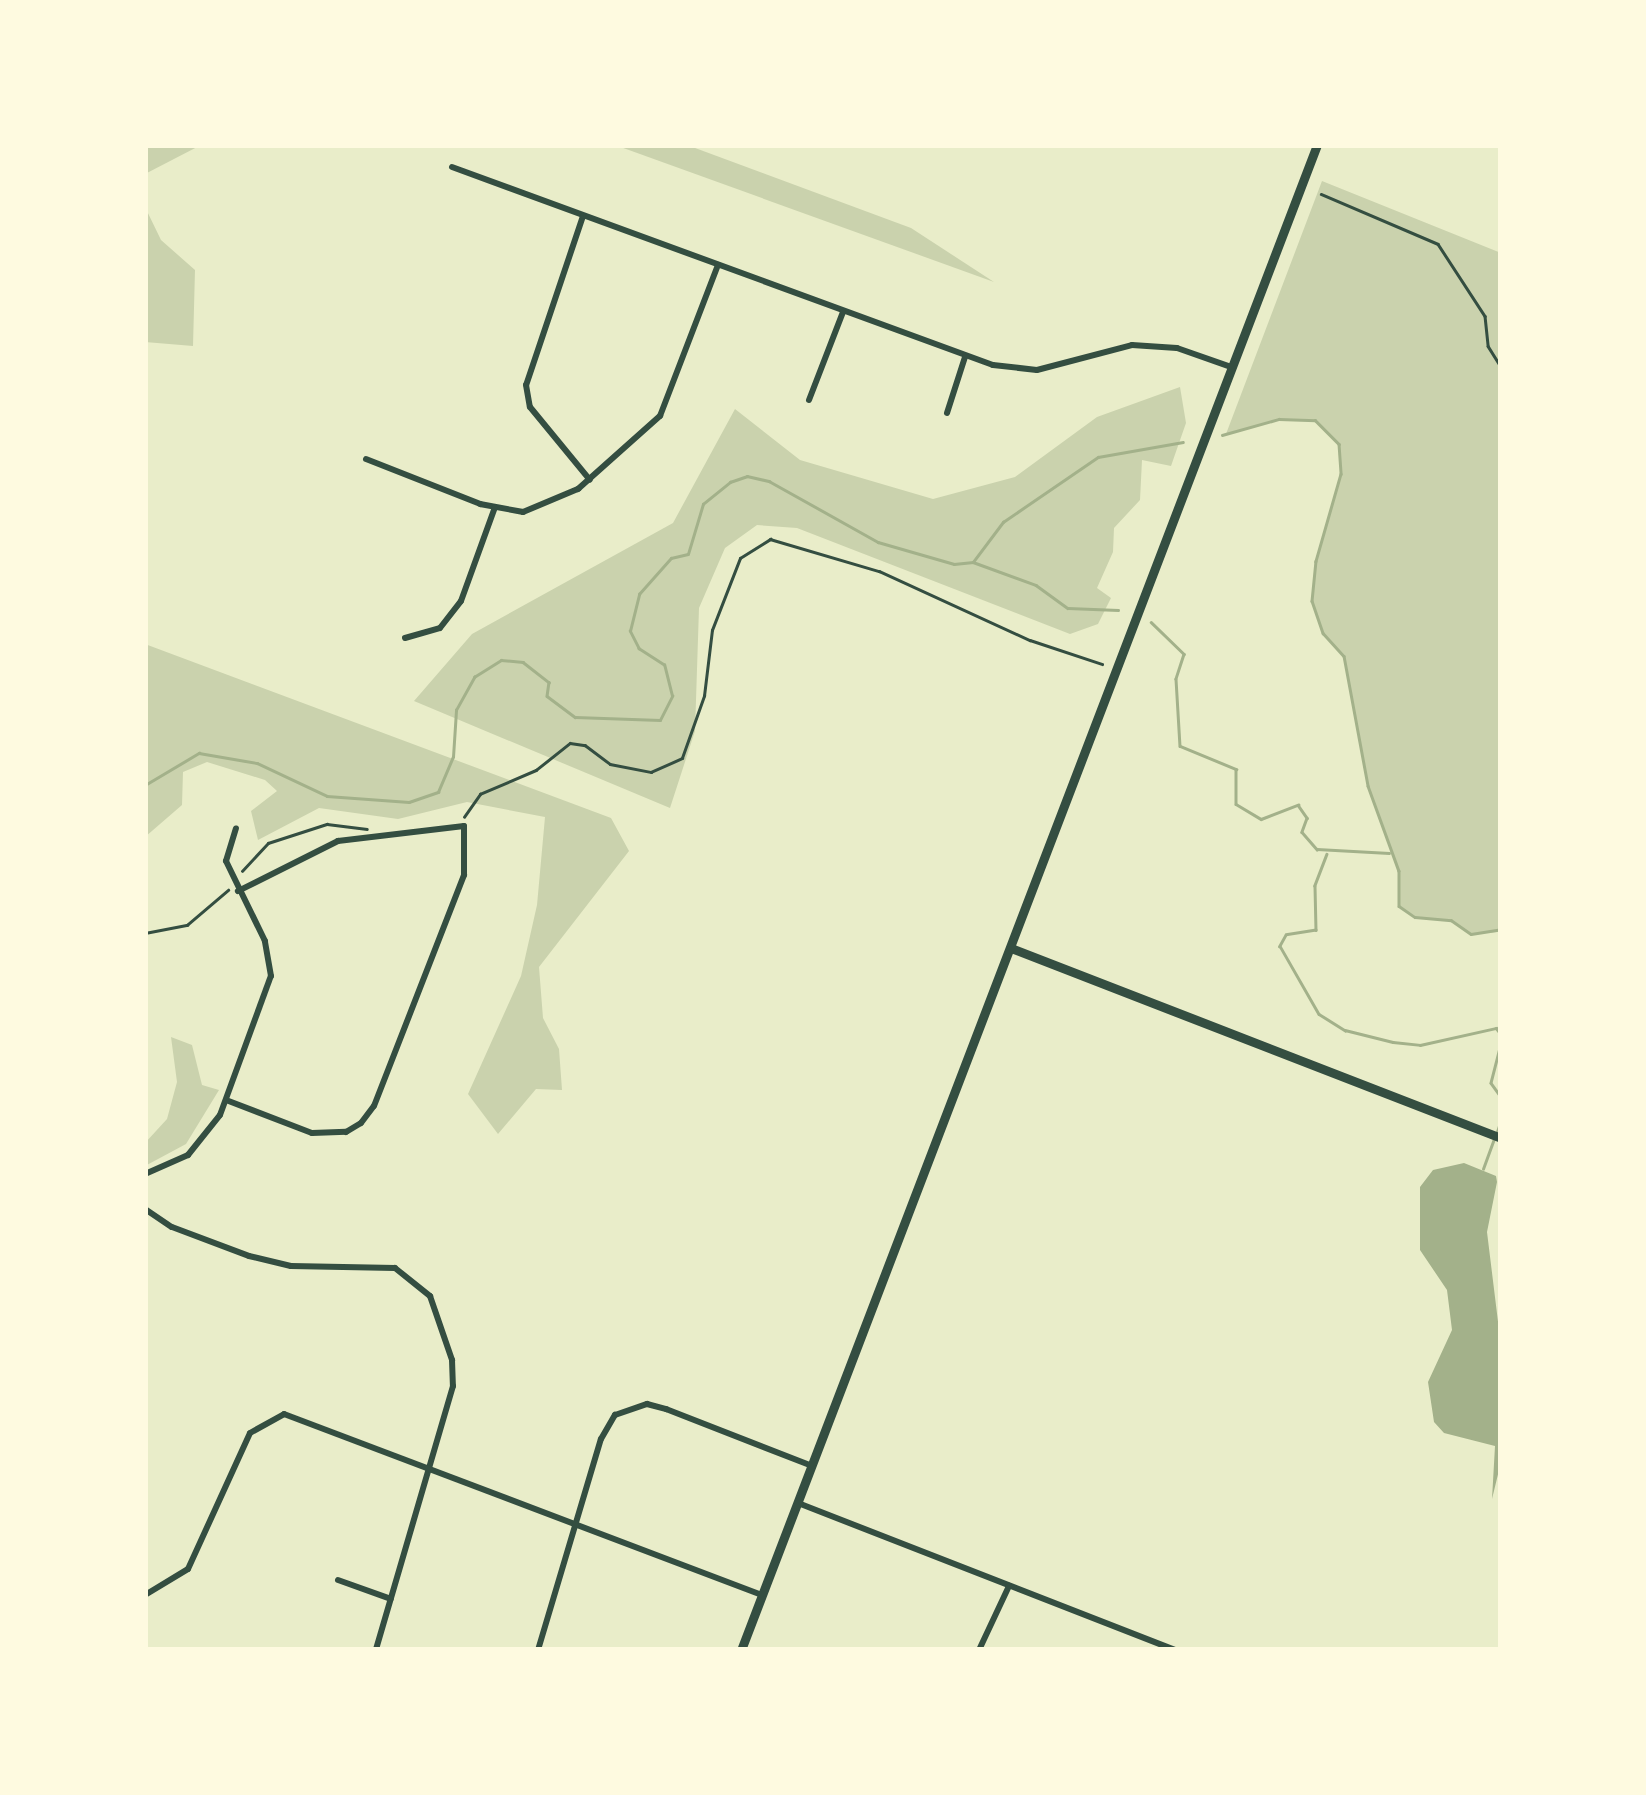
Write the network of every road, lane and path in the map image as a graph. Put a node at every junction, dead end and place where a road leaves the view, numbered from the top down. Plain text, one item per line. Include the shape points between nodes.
1 (1316, 145) edge
2 (452, 167) dead end
3 (1322, 194) dead end
4 (583, 216) junction
5 (718, 265) junction
6 (843, 312) junction
7 (965, 357) junction
8 (1231, 367) junction
9 (1501, 367) edge
10 (809, 400) dead end
11 (947, 413) dead end
12 (366, 459) dead end
13 (590, 480) junction
14 (494, 507) junction
15 (405, 638) dead end
16 (1102, 664) dead end
17 (464, 826) junction
18 (236, 828) dead end
19 (376, 836) junction
20 (238, 876) dead end
21 (228, 890) dead end
22 (238, 891) junction
23 (145, 933) edge
24 (1012, 948) junction
25 (226, 1100) junction
26 (1501, 1138) edge
27 (145, 1174) edge
28 (145, 1210) edge
29 (812, 1466) junction
30 (430, 1468) junction
31 (798, 1503) junction
32 (576, 1523) junction
33 (338, 1580) dead end
34 (1009, 1586) junction
35 (145, 1594) edge
36 (762, 1595) junction
37 (391, 1599) junction
38 (376, 1650) edge
39 (538, 1650) edge
40 (741, 1650) edge
41 (980, 1650) edge
42 (1175, 1650) edge

1 - 8 main road
2 - 4 street
3 - 9 path via 1438,244 1485,316 1488,346
4 - 5 street
4 - 13 street via 526,385 530,407
5 - 6 street
5 - 13 street via 660,416
6 - 7 street
6 - 10 street
7 - 8 street via 1037,370 1132,345 1177,348
7 - 11 street
8 - 24 main road
12 - 14 street
13 - 14 street via 523,512
14 - 15 street via 461,601 440,628
16 - 17 path via 1030,640 880,571 770,539 740,558 712,630 697,725 682,758 651,772 610,764 585,745 570,743 519,780 480,794
17 - 19 street
17 - 25 street via 464,875 374,1106 361,1123 346,1132 312,1133
18 - 22 street via 226,861
19 - 20 path via 359,824 326,824 268,843
19 - 22 street via 310,851
21 - 23 path via 188,925
22 - 25 street via 265,940 271,976
24 - 26 main road
24 - 29 main road
25 - 27 street via 188,1155
28 - 30 street via 172,1228 263,1259 395,1268 430,1296 452,1360 453,1386
29 - 31 main road
29 - 32 street via 666,1409 630,1407 605,1428
30 - 32 street
30 - 35 street via 284,1414 250,1432 200,1552 170,1583
30 - 37 street
31 - 34 street
31 - 36 main road
32 - 36 street
32 - 39 street
33 - 37 street
34 - 41 street
34 - 42 street
36 - 40 main road
37 - 38 street

